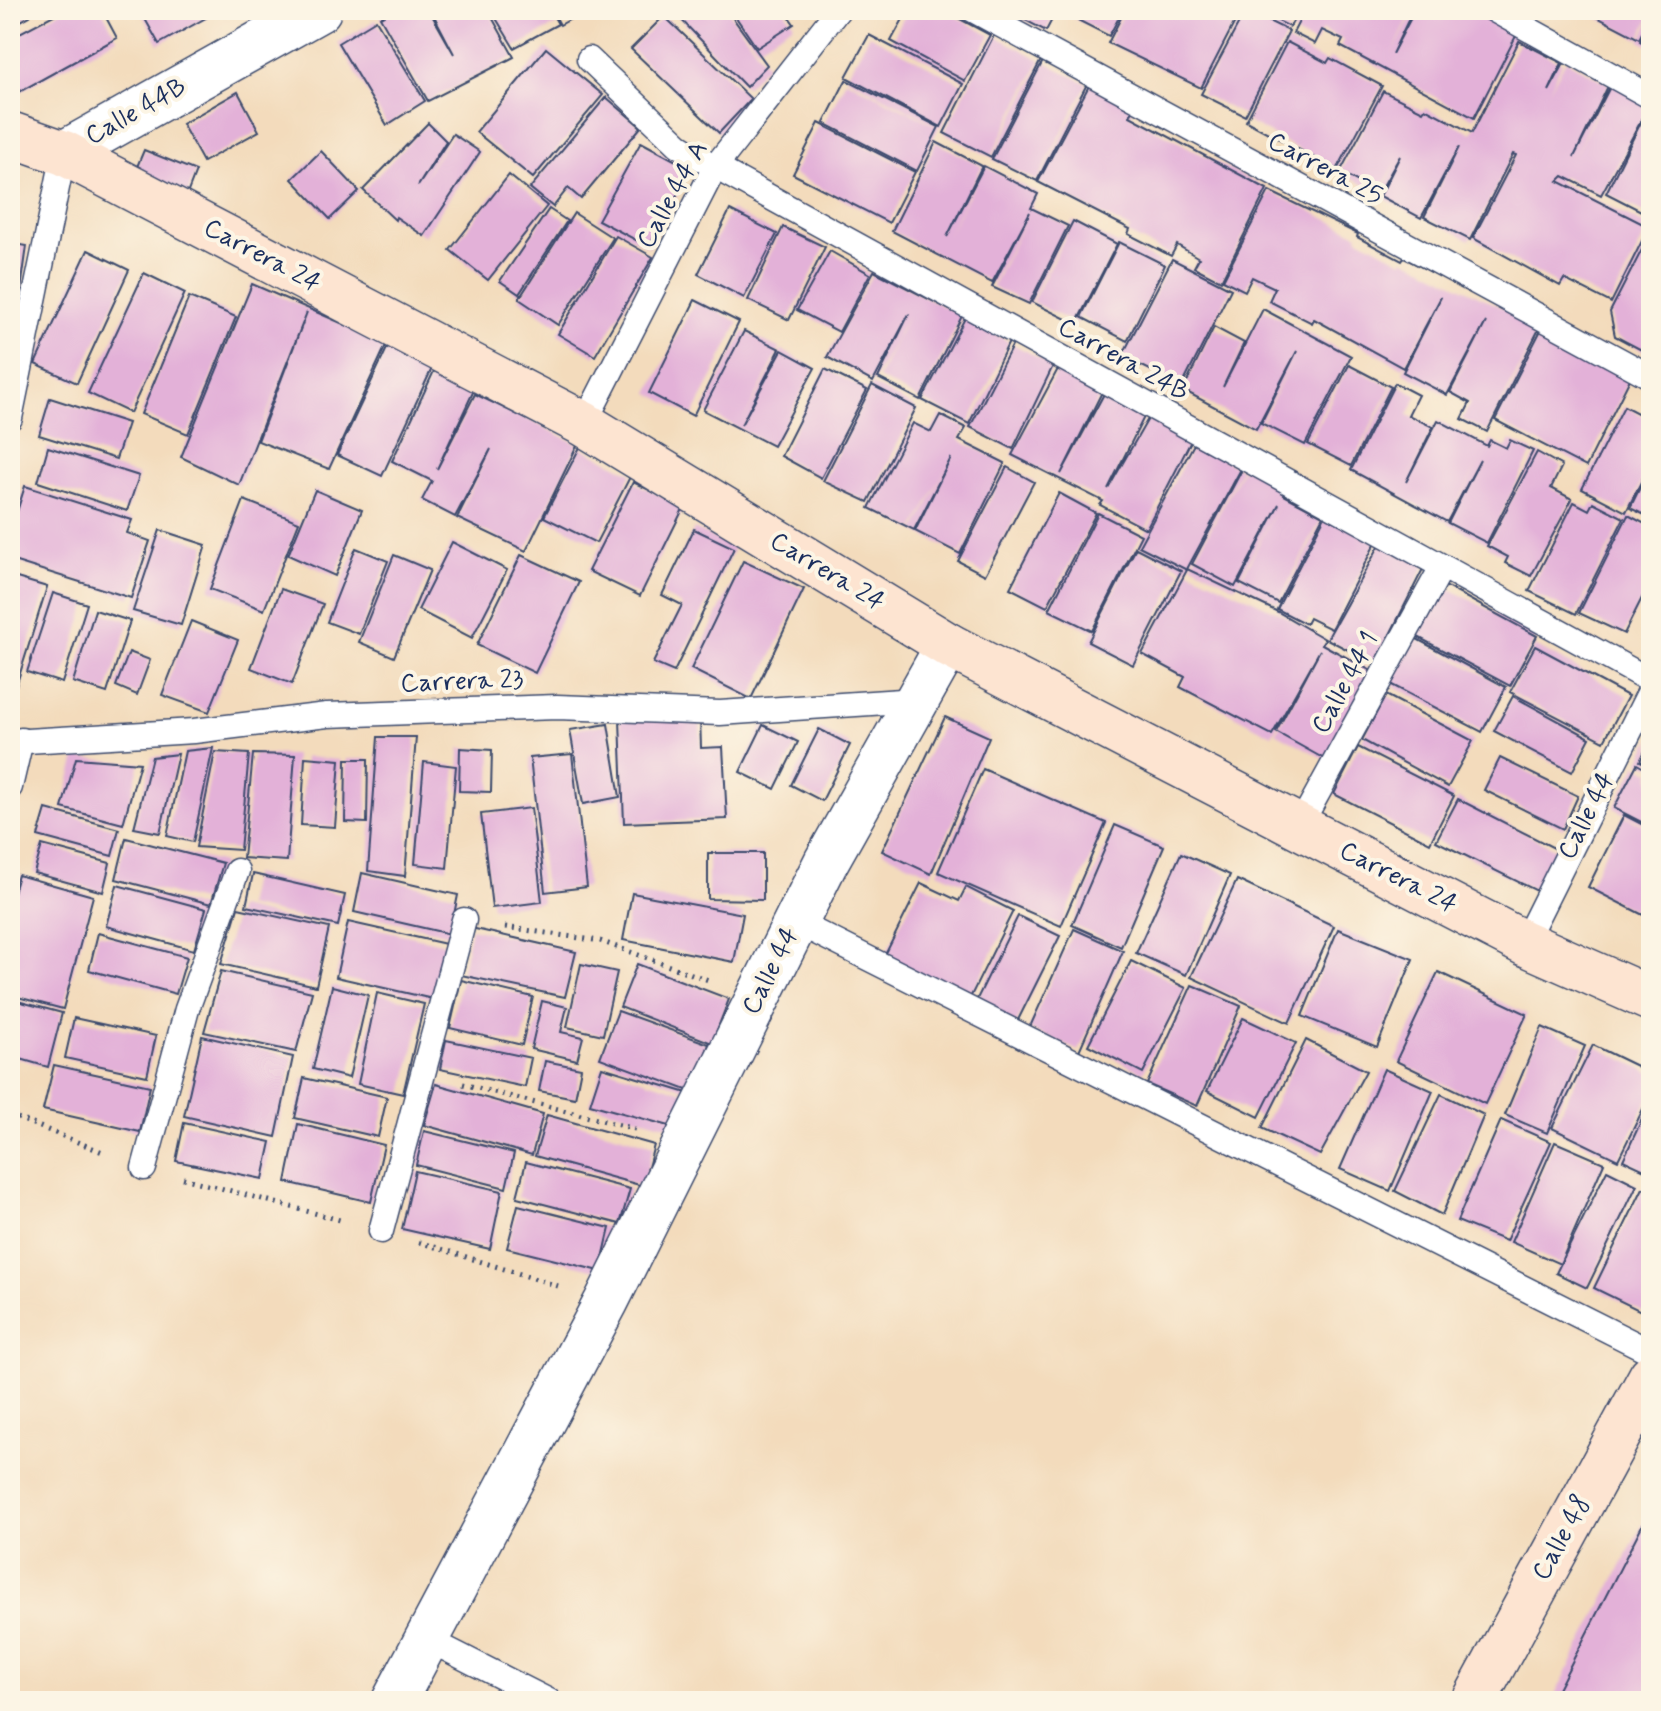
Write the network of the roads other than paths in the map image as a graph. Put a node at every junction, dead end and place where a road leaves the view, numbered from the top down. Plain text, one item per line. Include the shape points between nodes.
1 (319, 10) edge
2 (838, 10) edge
3 (973, 10) edge
4 (1494, 10) edge
5 (589, 59) dead end
6 (1651, 97) edge
7 (10, 134) edge
8 (64, 153) junction
9 (715, 167) junction
10 (1651, 377) edge
11 (10, 418) edge
12 (584, 424) junction
13 (1442, 567) junction
14 (948, 645) junction
15 (1651, 681) edge
16 (1651, 689) edge
17 (917, 700) junction
18 (16, 741) edge
19 (10, 787) edge
20 (1299, 827) junction
21 (237, 871) dead end
22 (464, 920) road end
23 (796, 922) junction
24 (1524, 943) junction
25 (1651, 999) edge
26 (144, 1168) road end
27 (381, 1231) road end
28 (1651, 1352) edge
29 (1651, 1376) edge
30 (427, 1639) junction
31 (394, 1701) edge
32 (549, 1701) edge
33 (1474, 1701) edge

1 - 8 street, Calle 44B
2 - 9 lane, Calle 44 A
3 - 10 lane, Carrera 25
4 - 6 lane
5 - 9 lane, Carrera 24B via 679,145
7 - 8 street, Carrera 24
8 - 11 lane, Calle 44B
8 - 12 street, Carrera 24
9 - 12 lane, Calle 44 A
9 - 13 lane, Carrera 24B
12 - 14 street, Carrera 24
13 - 15 lane, Carrera 24B
13 - 20 lane, Calle 44 1
14 - 17 street, Calle 44
14 - 20 street, Carrera 24
16 - 24 lane, Calle 44
17 - 18 lane, Carrera 23 via 720,713 557,707 327,715 194,731
17 - 23 street, Calle 44
18 - 19 lane
20 - 24 street, Carrera 24
21 - 26 lane via 187,1009
22 - 27 lane
23 - 28 lane
23 - 30 street, Calle 44 via 606,1302
24 - 25 street, Carrera 24
29 - 33 street, Calle 48
30 - 31 street, Calle 44
30 - 32 lane

